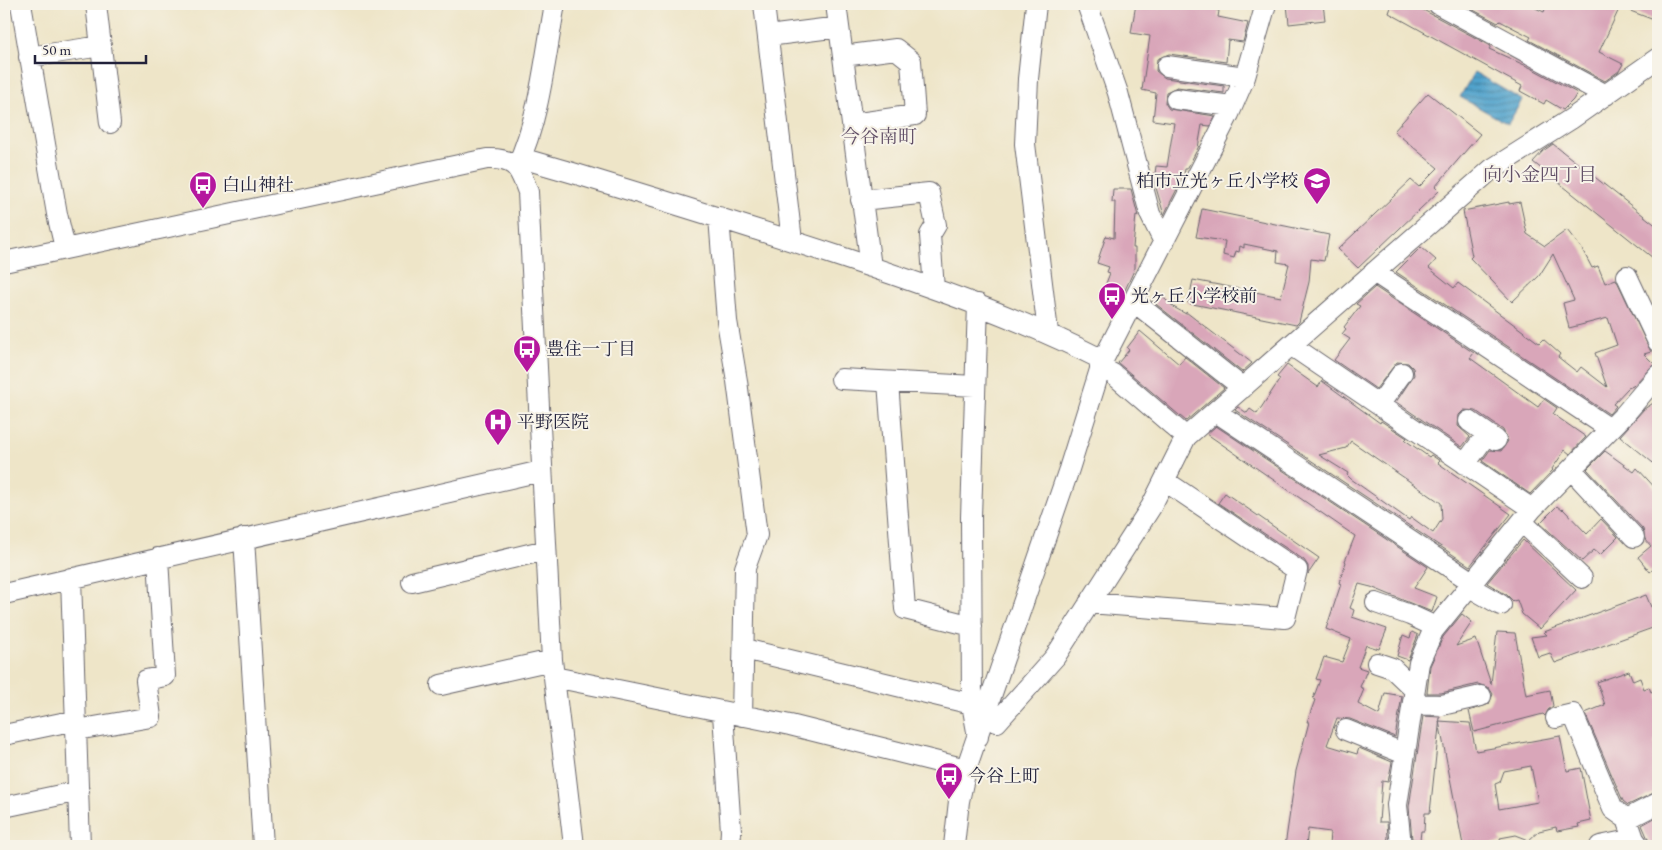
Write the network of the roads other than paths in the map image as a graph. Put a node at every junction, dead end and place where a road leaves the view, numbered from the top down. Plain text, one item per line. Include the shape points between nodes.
1 (21, 4) edge
2 (96, 4) edge
3 (555, 4) edge
4 (764, 4) edge
5 (836, 4) edge
6 (1036, 4) edge
7 (1087, 4) edge
8 (1266, 4) edge
9 (1438, 4) edge
10 (839, 27) junction
11 (768, 36) junction
12 (101, 46) junction
13 (843, 56) junction
14 (29, 57) junction
15 (1658, 58) edge
16 (1167, 66) dead end
17 (1245, 77) junction
18 (1606, 94) junction
19 (1176, 99) dead end
20 (1232, 106) junction
21 (110, 123) dead end
22 (852, 124) junction
23 (517, 166) junction
24 (861, 200) junction
25 (719, 217) junction
26 (792, 241) junction
27 (1164, 242) junction
28 (65, 248) junction
29 (4, 262) edge
30 (871, 267) junction
31 (1374, 272) junction
32 (1627, 276) dead end
33 (934, 289) junction
34 (1133, 301) junction
35 (978, 304) junction
36 (1048, 332) junction
37 (1658, 342) edge
38 (1292, 346) junction
39 (1102, 364) junction
40 (1402, 373) dead end
41 (1658, 375) edge
42 (841, 379) dead end
43 (888, 382) junction
44 (975, 386) junction
45 (1243, 388) junction
46 (1379, 405) junction
47 (1216, 412) junction
48 (1469, 421) dead end
49 (1610, 429) junction
50 (1186, 437) junction
51 (1465, 464) junction
52 (1571, 469) junction
53 (541, 470) junction
54 (1165, 481) junction
55 (1527, 516) junction
56 (1634, 537) dead end
57 (244, 538) junction
58 (546, 550) junction
59 (158, 558) junction
60 (71, 578) junction
61 (1582, 578) dead end
62 (412, 582) dead end
63 (1470, 584) junction
64 (4, 594) edge
65 (1090, 603) junction
66 (1376, 603) dead end
67 (1501, 605) dead end
68 (972, 626) junction
69 (1436, 627) junction
70 (744, 649) junction
71 (1377, 663) dead end
72 (553, 669) junction
73 (441, 685) dead end
74 (1481, 696) dead end
75 (1414, 697) junction
76 (979, 711) junction
77 (732, 715) junction
78 (1556, 718) dead end
79 (77, 725) junction
80 (1346, 730) dead end
81 (4, 735) edge
82 (1405, 754) junction
83 (966, 770) junction
84 (78, 791) junction
85 (1658, 803) edge
86 (4, 807) edge
87 (1627, 819) junction
88 (1637, 843) edge
89 (80, 846) edge
90 (263, 846) edge
91 (574, 846) edge
92 (730, 846) edge
93 (954, 846) edge
94 (1401, 846) edge
95 (1600, 846) edge

1 - 14 street
2 - 12 street
3 - 23 street via 525,149
4 - 11 street
5 - 10 street
6 - 36 street via 1025,144
7 - 27 street via 1118,93 1150,214
8 - 17 street
9 - 18 street
10 - 11 street
10 - 13 street
11 - 26 street
12 - 14 street
12 - 21 street
13 - 22 street
13 - 22 street via 896,49 911,61 915,115
14 - 28 street
15 - 18 street
16 - 17 street
17 - 20 street
18 - 31 street via 1492,169
19 - 20 street
20 - 27 street
22 - 24 street
23 - 25 street via 528,160
23 - 28 street via 504,159 487,159
23 - 53 street via 528,192
24 - 30 street
24 - 33 street via 929,193 936,226 930,235
25 - 26 street
25 - 70 street via 727,321 757,535 745,568
26 - 30 street
27 - 34 street
28 - 29 street
30 - 33 street
31 - 38 street
31 - 49 street
32 - 37 street
33 - 35 street
34 - 39 street
34 - 45 street
35 - 36 street
35 - 44 street
36 - 39 street
38 - 45 street
38 - 46 street
39 - 50 street
39 - 76 street
40 - 46 street
41 - 49 street
42 - 43 street
43 - 44 street
43 - 68 street via 905,609
44 - 68 street
45 - 47 street
46 - 51 street
47 - 50 street
47 - 63 street
48 - 51 street via 1492,437
49 - 52 street
50 - 54 street
51 - 55 street
52 - 55 street
52 - 56 street
53 - 57 street
53 - 58 street
54 - 65 street
54 - 65 street via 1297,570 1285,618
55 - 61 street
55 - 63 street
57 - 59 street
57 - 90 street
58 - 62 street
58 - 72 street
59 - 60 street
59 - 79 street via 165,676 146,680 151,717
60 - 64 street
60 - 79 street
63 - 67 street
63 - 69 street
65 - 76 street via 1054,657 998,721
66 - 69 street
68 - 76 street
69 - 75 street via 1419,663
70 - 76 street
70 - 77 street
71 - 75 street via 1392,668
72 - 73 street
72 - 77 street
72 - 91 street
74 - 75 street via 1442,705
75 - 82 street
76 - 83 street via 978,738
77 - 83 street via 790,725
77 - 92 street
78 - 87 street via 1573,714 1613,809
79 - 81 street
79 - 84 street
80 - 82 street
82 - 94 street via 1397,804
83 - 93 street
84 - 86 street
84 - 89 street
85 - 87 street
87 - 88 street
88 - 95 street

